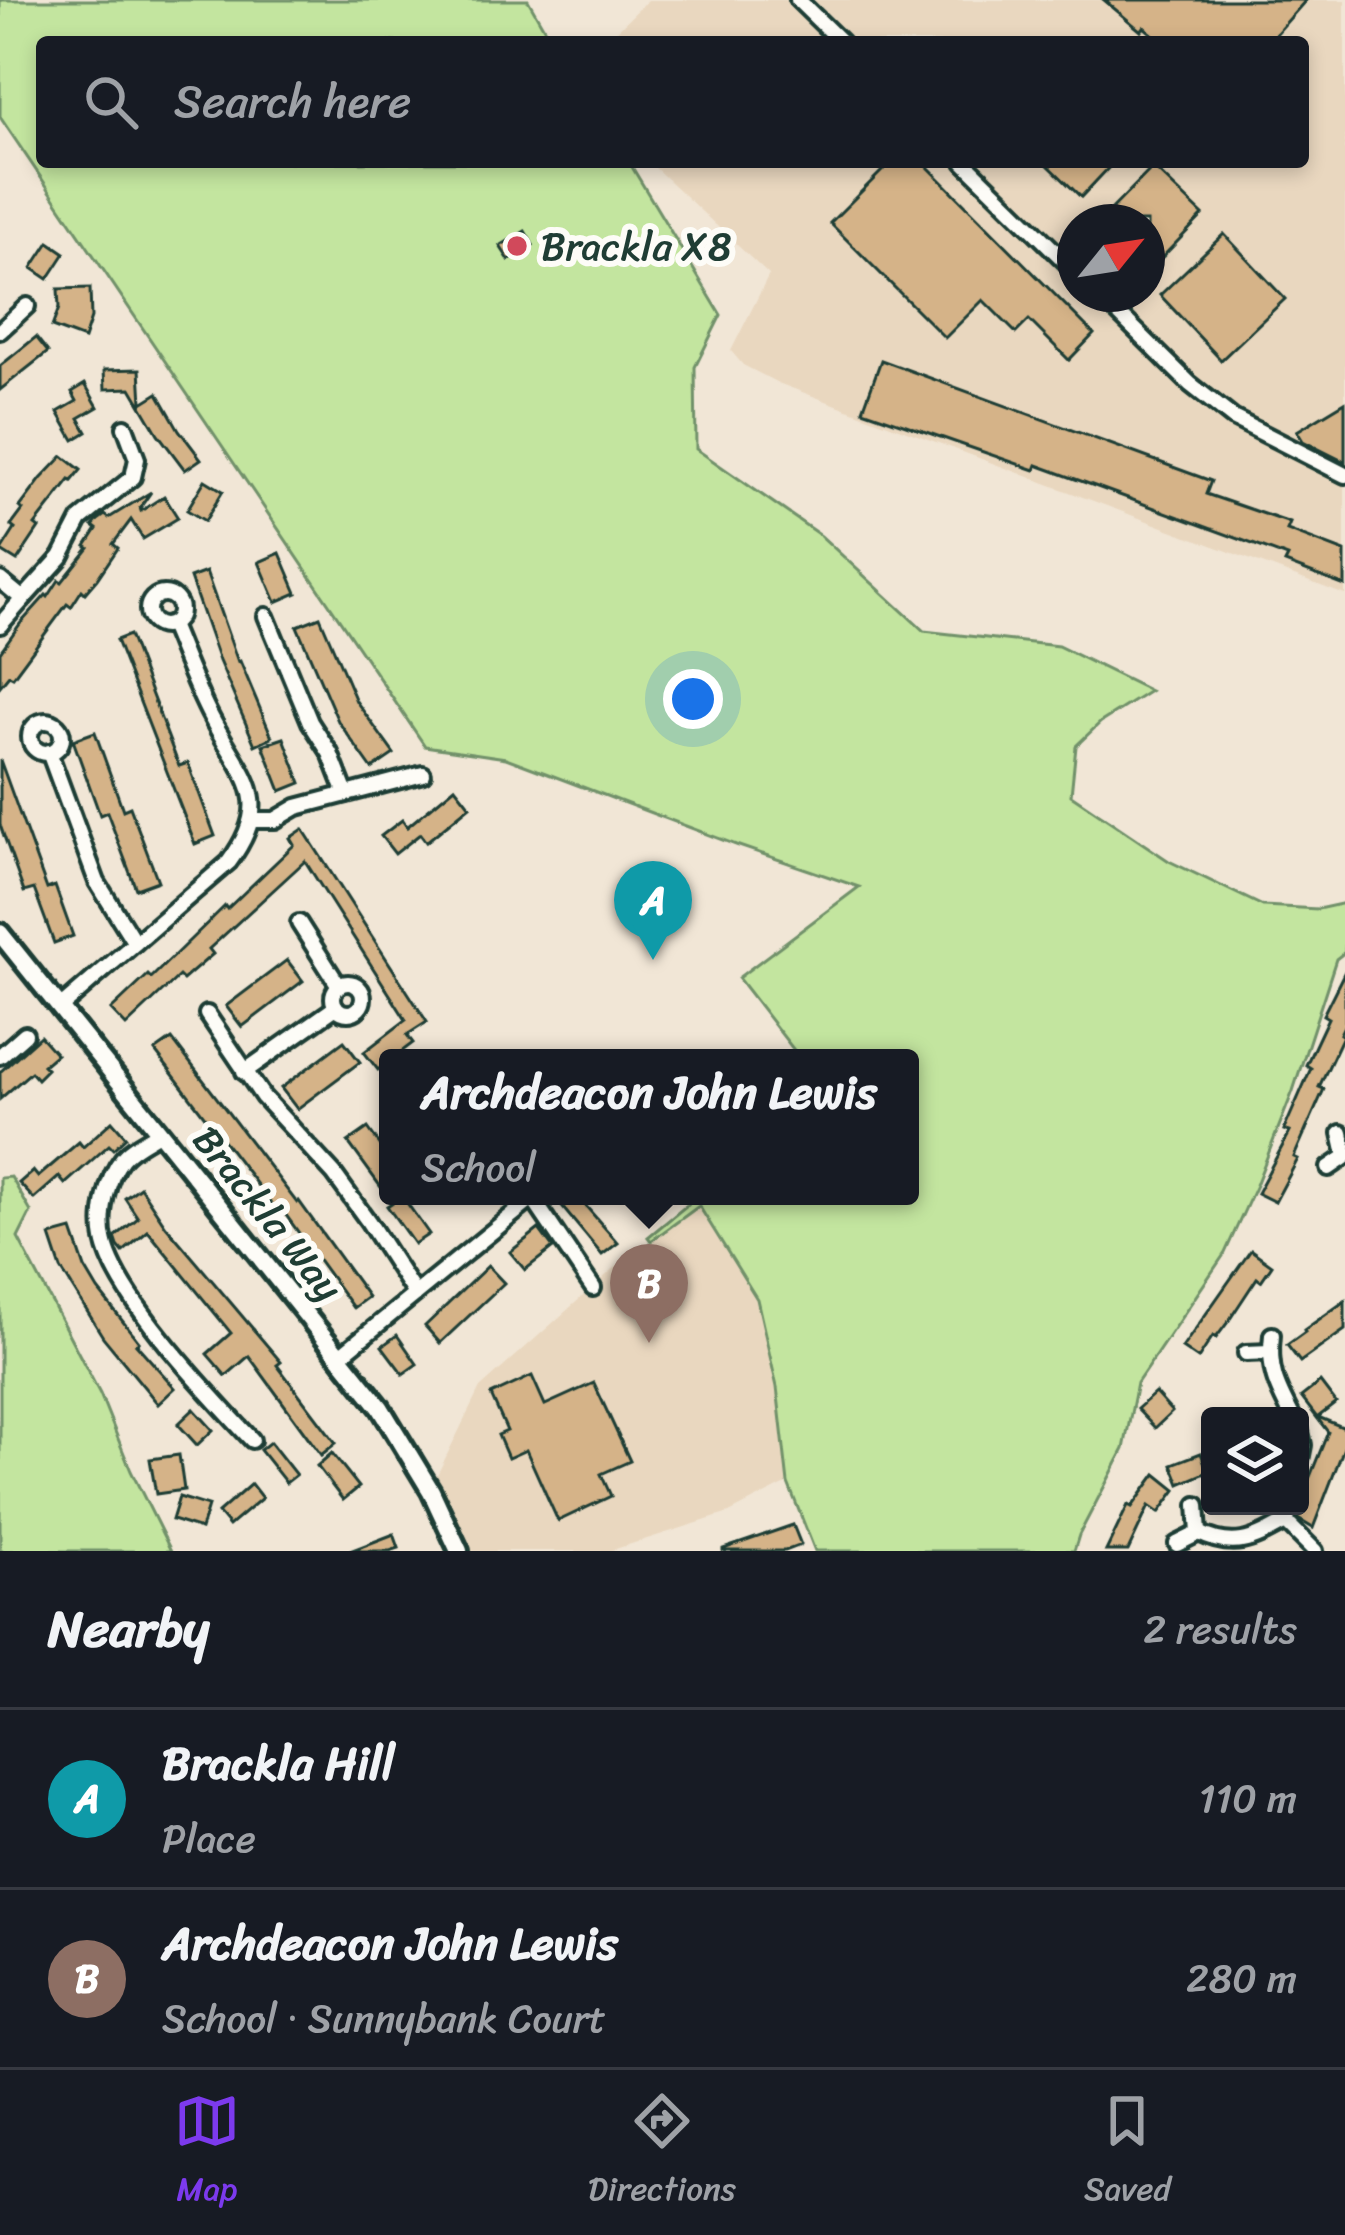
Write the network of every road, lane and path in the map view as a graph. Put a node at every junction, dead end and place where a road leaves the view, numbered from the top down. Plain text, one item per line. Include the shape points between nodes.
1 (798, 0) edge
2 (835, 36) edge
3 (970, 168) edge
4 (1057, 253) edge
5 (27, 306) dead end
6 (1117, 312) edge
7 (0, 331) edge
8 (125, 428) dead end
9 (1345, 475) edge
10 (0, 580) edge
11 (23, 599) junction
12 (266, 616) dead end
13 (171, 625) dead end
14 (0, 626) edge
15 (49, 752) dead end
16 (422, 774) dead end
17 (380, 786) junction
18 (346, 794) junction
19 (384, 806) dead end
20 (252, 820) junction
21 (298, 923) dead end
22 (0, 933) edge
23 (135, 943) junction
24 (339, 986) junction
25 (61, 1007) junction
26 (336, 1007) junction
27 (207, 1014) dead end
28 (25, 1034) dead end
29 (0, 1056) edge
30 (244, 1072) junction
31 (160, 1132) junction
32 (1341, 1133) dead end
33 (1345, 1154) edge
34 (1329, 1168) dead end
35 (522, 1205) edge
36 (537, 1205) edge
37 (593, 1288) dead end
38 (415, 1294) junction
39 (1272, 1335) dead end
40 (1270, 1352) junction
41 (1246, 1353) dead end
42 (341, 1355) junction
43 (1288, 1407) edge
44 (252, 1440) dead end
45 (1197, 1505) dead end
46 (1283, 1515) edge
47 (1287, 1515) edge
48 (1199, 1533) junction
49 (1177, 1544) dead end
50 (459, 1551) edge
51 (1315, 1551) edge

1 - 2 street
3 - 4 street
5 - 7 street
6 - 9 street via 1233,418
8 - 11 street via 137,459 134,477 80,520 61,557
10 - 11 street
11 - 14 street
12 - 18 street
13 - 20 street via 244,771
15 - 23 street via 98,882
16 - 17 street
17 - 18 street
17 - 19 street
18 - 20 street via 275,820
20 - 23 street via 229,862
21 - 24 street
22 - 25 street, Brackla Way
23 - 25 street
24 - 26 street
24 - 26 street via 354,985 363,1002 353,1013
25 - 31 street, Brackla Way
26 - 30 street
27 - 30 street via 224,1025
28 - 29 street
30 - 38 street via 334,1174
31 - 42 street, Brackla Way
31 - 44 street via 122,1158 103,1200 104,1240 120,1280 159,1334
32 - 33 street
33 - 34 street
35 - 38 street
36 - 37 street
38 - 42 street
39 - 40 street
40 - 41 street
40 - 43 street
42 - 50 street, Brackla Way via 408,1452
45 - 48 street
46 - 48 street via 1251,1540 1218,1542
47 - 51 street
48 - 49 street

